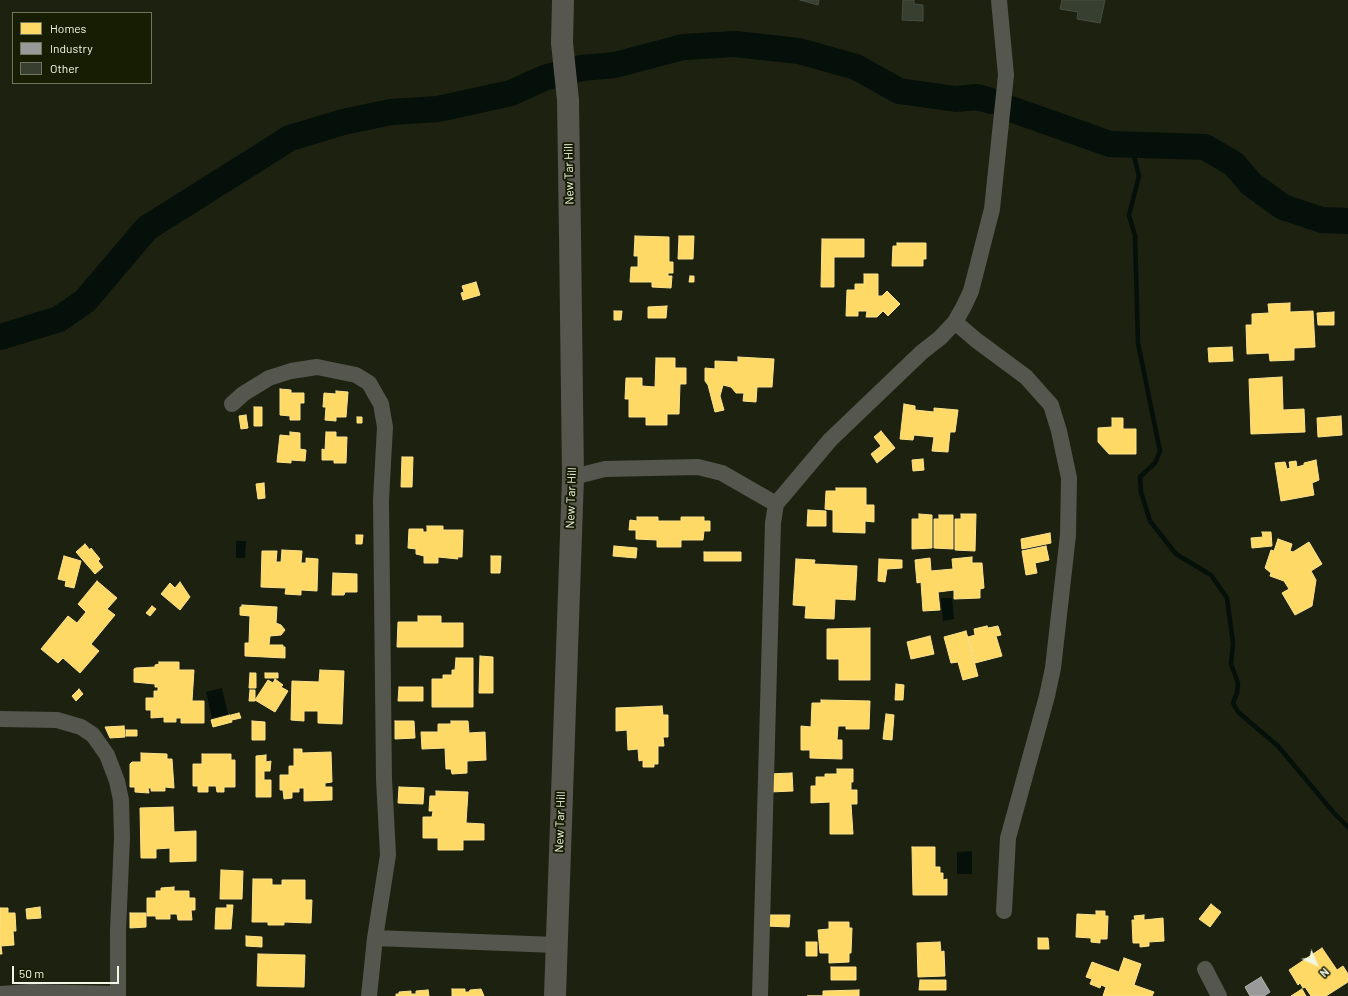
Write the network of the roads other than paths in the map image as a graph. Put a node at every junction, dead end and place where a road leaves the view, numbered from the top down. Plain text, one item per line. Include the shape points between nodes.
1 (563, 0) edge
2 (999, 0) edge
3 (955, 322) junction
4 (232, 404) dead end
5 (573, 477) junction
6 (776, 504) junction
7 (0, 719) edge
8 (1004, 911) dead end
9 (375, 938) junction
10 (556, 945) junction
11 (1205, 969) dead end
12 (0, 994) edge
13 (118, 995) edge
14 (369, 996) edge
15 (554, 996) edge
16 (760, 996) edge
17 (1219, 996) edge

1 - 5 street, New Tar Hill via 562,43 568,100
2 - 3 street via 1006,75 992,210 971,291
3 - 6 street via 830,440
3 - 8 street via 1026,377 1051,404 1069,478 1068,535 1053,668 1008,838
4 - 9 street via 269,378 317,367 356,375 369,384 381,404 384,427 381,500 384,779 388,841 386,871
5 - 6 street via 605,469 698,467 722,473
5 - 10 street, New Tar Hill
6 - 16 street via 773,523
7 - 13 street via 57,720 81,727 93,735 107,755 121,800
9 - 10 street
9 - 14 street
10 - 15 street, New Tar Hill
11 - 17 street
12 - 13 street via 31,992

